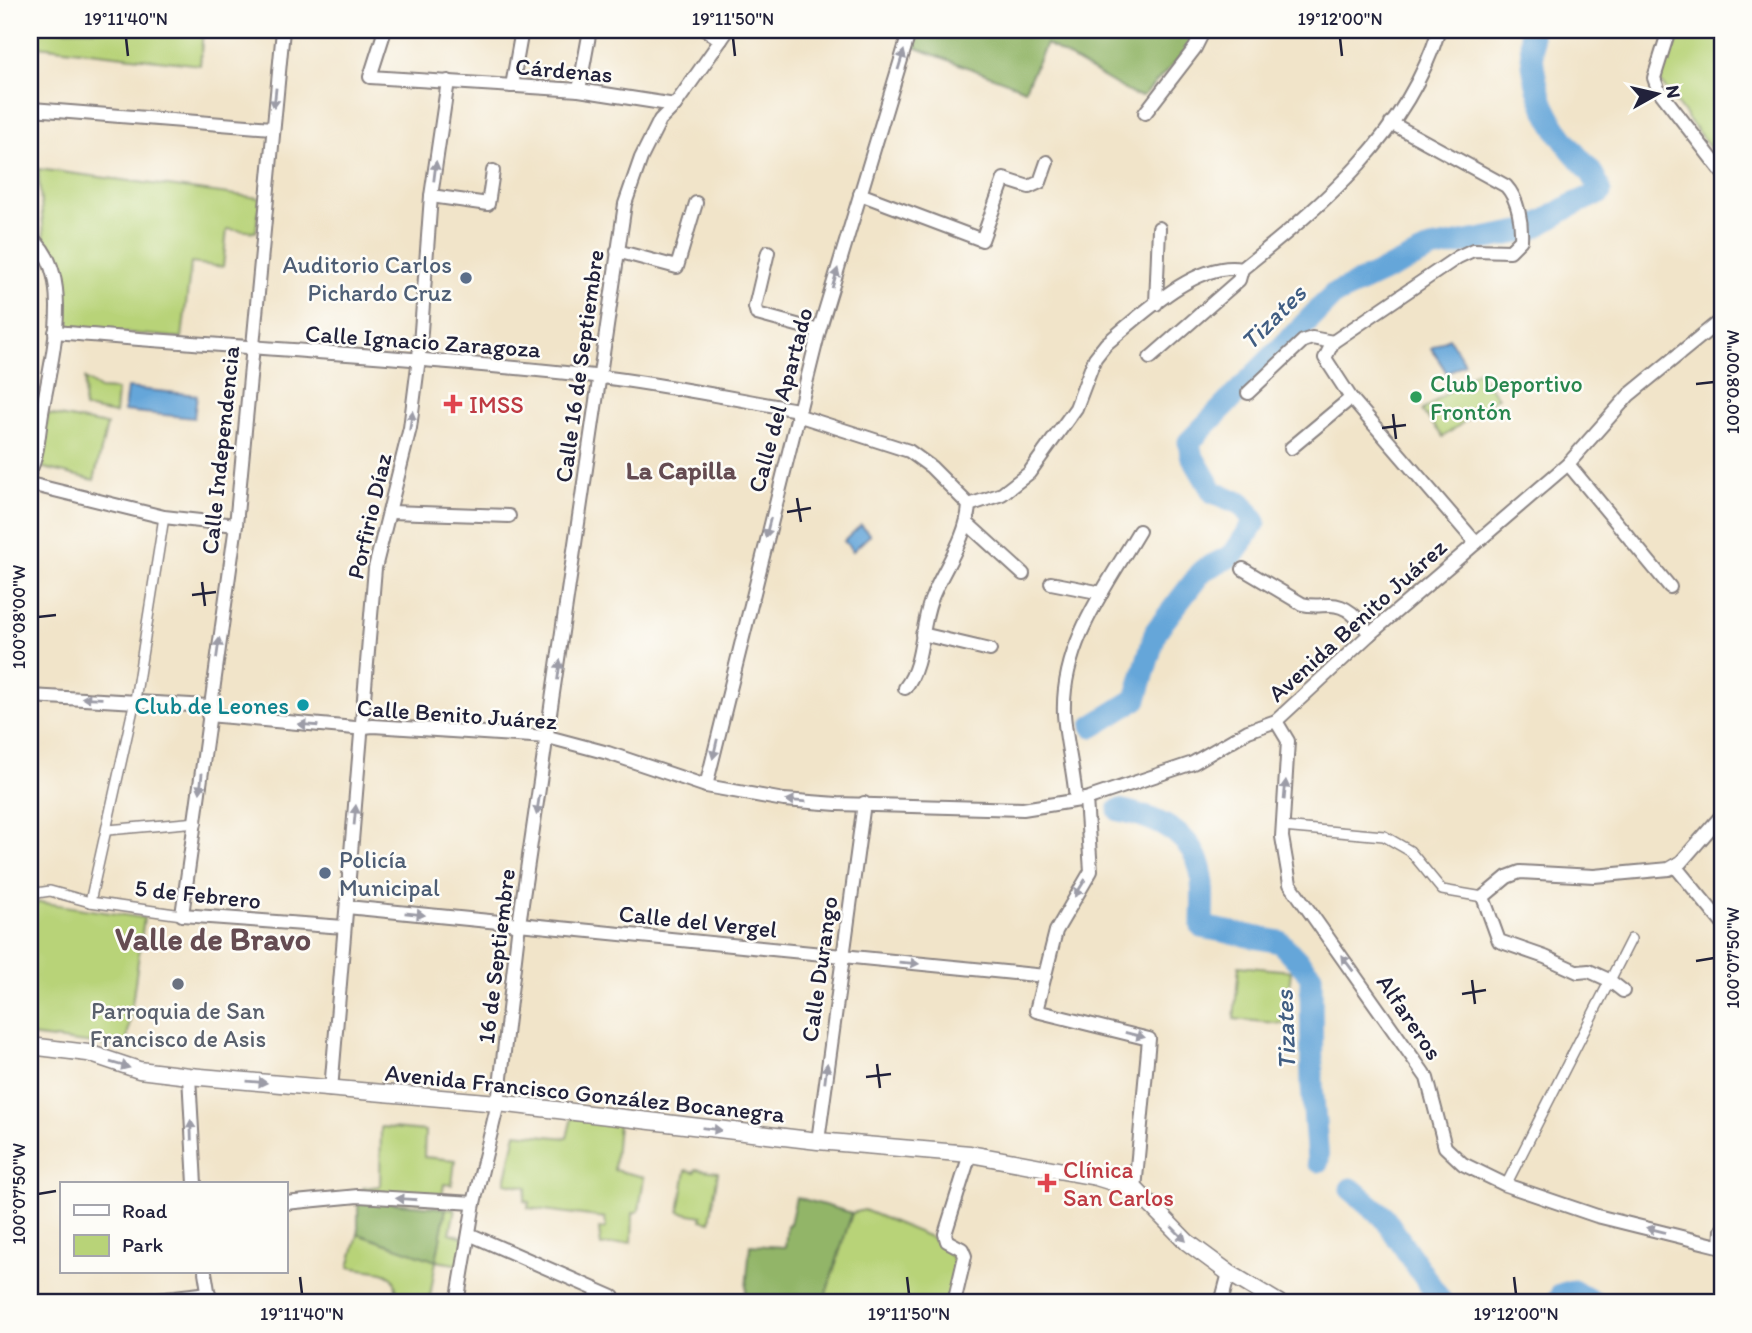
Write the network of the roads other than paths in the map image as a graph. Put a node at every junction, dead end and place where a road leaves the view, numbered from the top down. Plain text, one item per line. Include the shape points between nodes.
1 (283, 30) edge
2 (385, 30) edge
3 (523, 30) edge
4 (590, 30) edge
5 (706, 30) edge
6 (910, 30) edge
7 (1204, 30) edge
8 (1439, 30) edge
9 (1670, 30) edge
10 (724, 35) edge
11 (448, 81) junction
12 (512, 86) junction
13 (579, 90) junction
14 (676, 104) junction
15 (32, 109) dead end
16 (1145, 113) dead end
17 (1391, 123) junction
18 (272, 128) junction
19 (1047, 162) dead end
20 (493, 171) dead end
21 (1722, 172) edge
22 (860, 194) junction
23 (432, 196) junction
24 (696, 203) dead end
25 (1159, 228) dead end
26 (30, 237) edge
27 (617, 251) junction
28 (768, 253) dead end
29 (1242, 269) junction
30 (1156, 304) junction
31 (1722, 319) edge
32 (819, 331) junction
33 (55, 332) junction
34 (1333, 342) junction
35 (251, 349) junction
36 (419, 358) junction
37 (1150, 358) dead end
38 (597, 376) junction
39 (1248, 393) dead end
40 (1351, 398) junction
41 (797, 412) junction
42 (1291, 448) dead end
43 (1568, 464) junction
44 (30, 471) edge
45 (30, 484) edge
46 (969, 505) junction
47 (391, 512) junction
48 (509, 516) dead end
49 (164, 517) junction
50 (968, 524) junction
51 (236, 525) junction
52 (1139, 531) dead end
53 (1476, 543) junction
54 (1243, 569) dead end
55 (1023, 574) dead end
56 (1051, 583) dead end
57 (1670, 587) dead end
58 (1102, 593) junction
59 (922, 634) junction
60 (1370, 634) junction
61 (990, 650) dead end
62 (905, 688) dead end
63 (30, 696) edge
64 (135, 700) junction
65 (208, 711) junction
66 (1276, 721) junction
67 (362, 727) junction
68 (548, 737) junction
69 (706, 786) junction
70 (1081, 799) junction
71 (864, 803) junction
72 (1722, 815) edge
73 (197, 822) junction
74 (1282, 827) junction
75 (108, 831) junction
76 (1675, 866) junction
77 (30, 893) edge
78 (1483, 897) junction
79 (90, 902) junction
80 (347, 907) junction
81 (182, 915) junction
82 (1722, 923) edge
83 (519, 924) junction
84 (344, 927) junction
85 (1631, 939) dead end
86 (841, 956) junction
87 (1045, 975) junction
88 (1609, 980) junction
89 (1623, 991) dead end
90 (30, 1046) edge
91 (189, 1076) junction
92 (331, 1090) junction
93 (498, 1103) junction
94 (818, 1141) junction
95 (970, 1154) junction
96 (195, 1182) edge
97 (1506, 1185) junction
98 (1135, 1189) junction
99 (287, 1203) edge
100 (474, 1203) junction
101 (1722, 1230) edge
102 (469, 1234) junction
103 (1721, 1247) edge
104 (1229, 1273) junction
105 (205, 1274) edge
106 (613, 1297) dead end
107 (209, 1298) edge
108 (123, 1303) edge
109 (457, 1303) edge
110 (954, 1303) edge
111 (1221, 1303) edge
112 (1279, 1303) edge

1 -> 18 street, Calle Independencia
2 - 11 street via 369,76
3 - 12 street
4 - 13 street
5 - 10 street
22 -> 6 street, Calle del Apartado
7 - 16 street
8 - 17 street via 1421,74
9 - 21 street via 1654,78 1658,89
10 - 14 street, Calle 16 de Septiembre
11 - 12 street, Cárdenas
23 -> 11 street, Porfirio Díaz
12 - 13 street, Cárdenas
13 - 14 street, Cárdenas
14 - 27 street, Calle 16 de Septiembre via 660,120 641,158 625,204
15 - 18 street
17 - 29 street via 1361,166
17 - 34 street via 1506,186 1520,221 1520,244 1510,251 1466,253
18 - 35 street, Calle Independencia
19 - 22 street via 1040,182 1029,187 1004,179 982,240
20 - 23 street via 488,204
32 -> 22 street, Calle del Apartado
23 - 36 street, Porfirio Díaz
24 - 27 street via 677,267
25 - 30 street
26 - 33 street via 43,252 54,278
27 - 38 street, Calle 16 de Septiembre
28 - 32 street via 755,304 757,314
29 - 30 street via 1209,270
29 - 37 street via 1239,280
30 - 46 street via 1100,351 1076,408 1030,473 1002,494
31 - 43 street, Avenida Benito Juárez via 1629,395
32 - 41 street, Calle del Apartado
33 - 35 street, Calle Ignacio Zaragoza
33 - 44 street
34 - 39 street via 1303,341
34 - 40 street via 1325,358
35 - 36 street, Calle Ignacio Zaragoza
35 - 51 street, Calle Independencia
36 - 38 street, Calle Ignacio Zaragoza
47 -> 36 street, Porfirio Díaz via 410,428
38 - 41 street, Calle Ignacio Zaragoza
68 -> 38 street, Calle 16 de Septiembre
40 - 42 street
40 - 53 street
41 - 46 street, Calle Ignacio Zaragoza via 909,451
41 -> 69 street, Calle del Apartado
43 - 53 street, Avenida Benito Juárez
43 - 57 street
45 - 49 street
46 - 50 street
47 - 48 street
47 - 67 street, Porfirio Díaz via 375,568
49 - 51 street
49 - 64 street
50 - 55 street
50 - 59 street via 930,601
65 -> 51 street, Calle Independencia
52 - 58 street
53 - 60 street, Avenida Benito Juárez
54 - 60 street via 1303,604 1335,605 1352,612
56 - 58 street
58 - 70 street via 1082,630 1066,684 1064,715
59 - 61 street
59 - 62 street via 915,675
60 - 66 street, Avenida Benito Juárez
64 -> 63 street, Calle Benito Juárez
64 - 65 street, Calle Benito Juárez
64 - 75 street
67 -> 65 street, Calle Benito Juárez
65 -> 73 street, Calle Independencia
66 - 70 street, Avenida Benito Juárez via 1248,731 1193,763
74 -> 66 street, Alfareros via 1289,754 1285,731
67 - 68 street, Calle Benito Juárez
80 -> 67 street, Porfirio Díaz
68 - 69 street, Calle Benito Juárez
68 -> 83 street, 16 de Septiembre
71 -> 69 street, Calle Benito Juárez via 784,800
70 - 71 street, Avenida Benito Juárez via 1023,809
70 -> 87 street via 1091,871 1056,931
71 - 86 street, Calle Durango
72 - 76 street
73 - 75 street
73 - 81 street, Calle Independencia
74 - 78 street via 1384,836 1410,851 1442,890
97 -> 74 street, Alfareros via 1462,1164 1445,1147 1427,1078 1290,884
75 - 79 street
76 - 78 street via 1594,876 1520,872
76 - 82 street
77 - 79 street, 5 de Febrero via 50,891
78 - 88 street via 1499,941
79 - 81 street, 5 de Febrero
80 -> 83 street, Calle del Vergel
80 - 84 street, Porfirio Díaz
81 - 84 street, 5 de Febrero
83 - 86 street, Calle del Vergel
83 - 93 street, 16 de Septiembre
84 - 92 street, Porfirio Díaz
85 - 88 street
86 -> 87 street, Calle del Vergel
94 -> 86 street, Calle Durango
87 -> 98 street via 1036,1011 1149,1039
88 - 89 street
88 - 97 street
90 -> 91 street, Avenida Francisco González Bocanegra via 88,1053 139,1070
91 -> 92 street, Avenida Francisco González Bocanegra
96 -> 91 street
92 - 93 street, Avenida Francisco González Bocanegra
93 -> 94 street, Avenida Francisco González Bocanegra
93 - 100 street, 16 de Septiembre
94 - 95 street, Avenida Francisco González Bocanegra
95 - 98 street, Avenida Francisco González Bocanegra via 1096,1177
95 - 110 street via 944,1234 965,1256
103 -> 97 street, Alfareros via 1597,1216
98 -> 104 street via 1186,1242
100 -> 99 street via 358,1196
100 - 102 street, 16 de Septiembre
101 - 103 street
102 - 106 street
102 - 109 street, 16 de Septiembre
104 - 111 street
104 - 112 street
105 - 107 street
107 - 108 street

